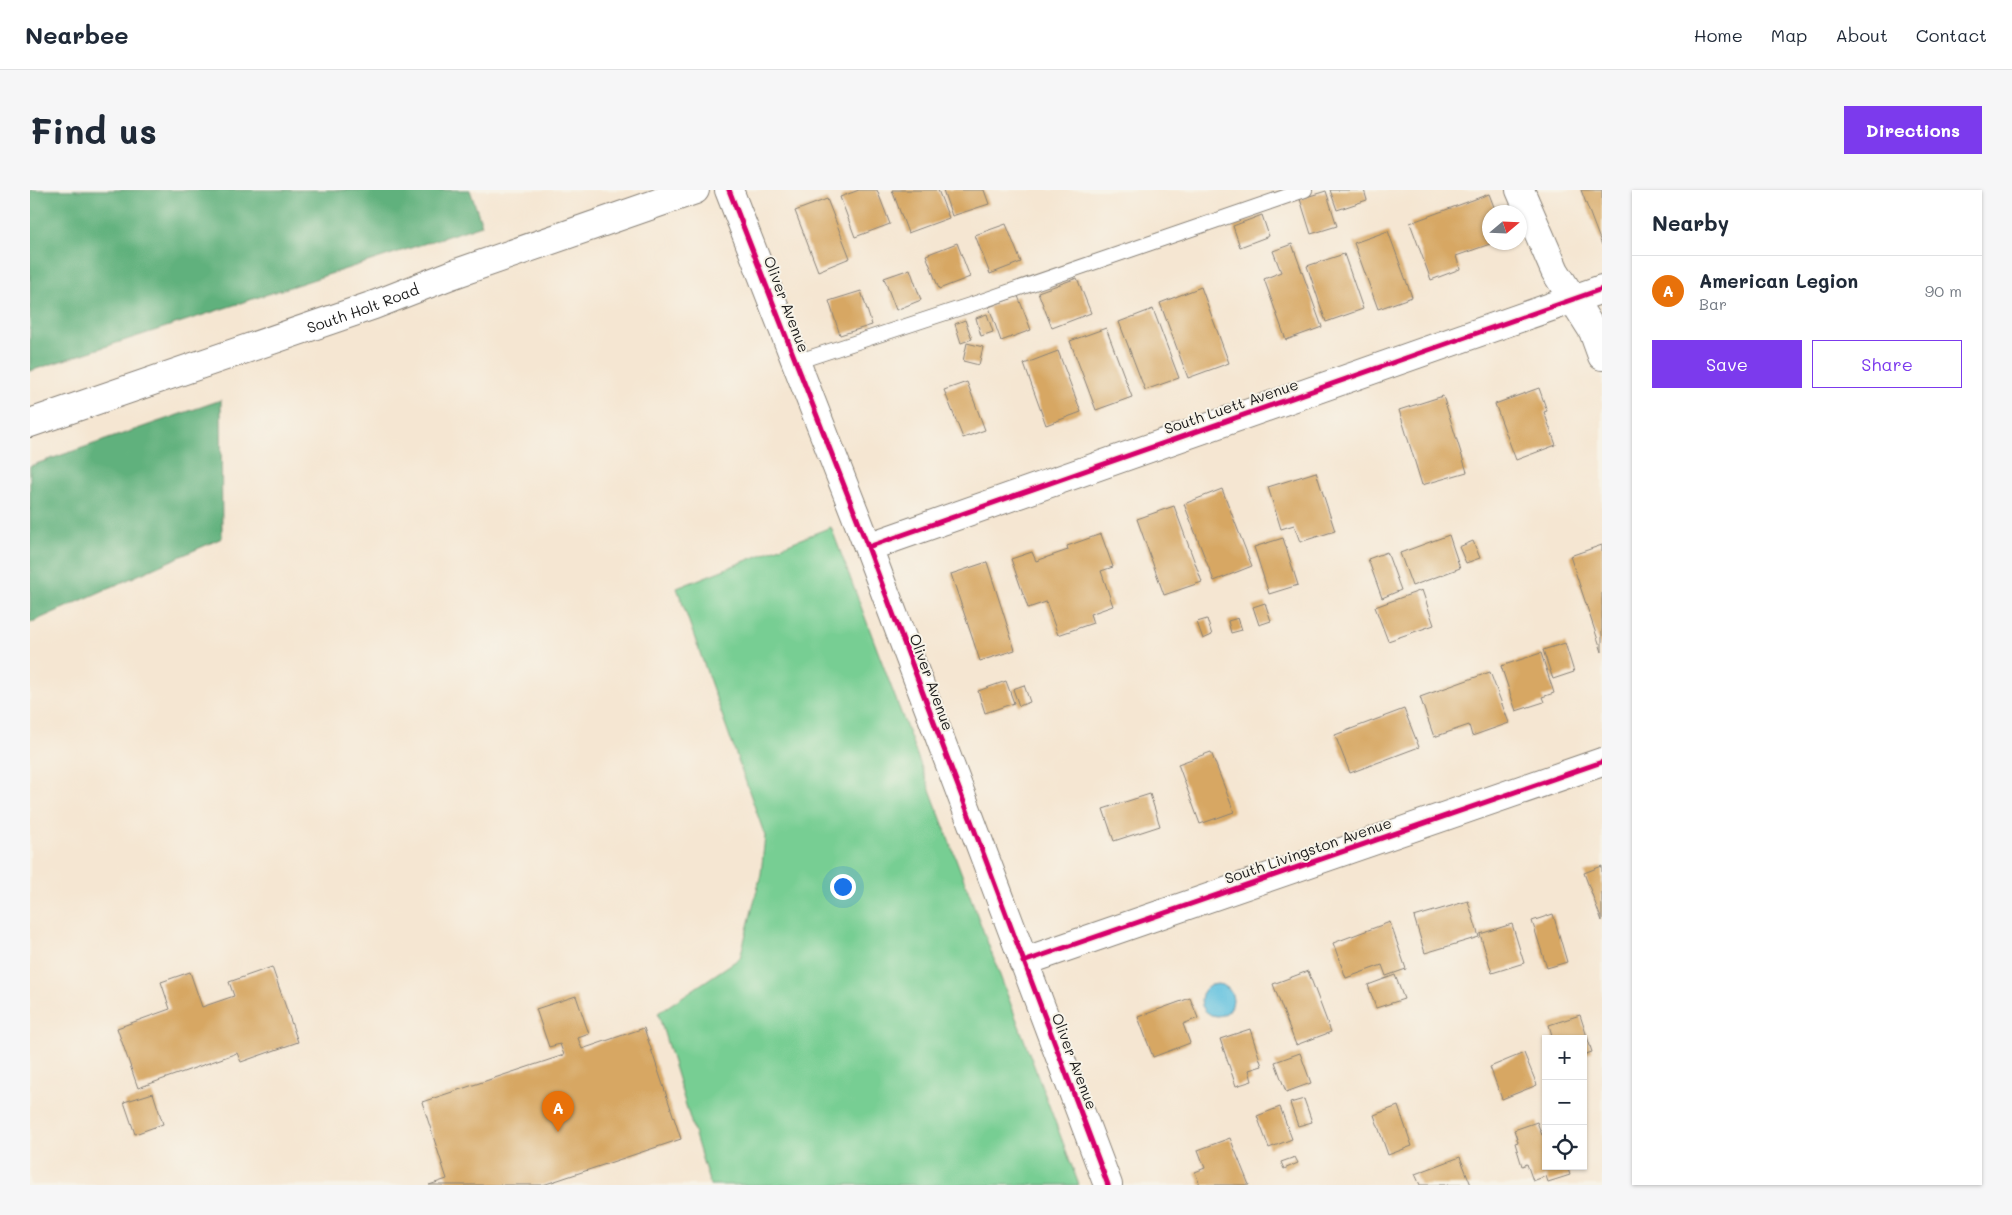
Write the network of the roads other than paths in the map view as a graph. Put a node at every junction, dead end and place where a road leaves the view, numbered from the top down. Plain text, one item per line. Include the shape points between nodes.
1 (695, 190) edge
2 (729, 190) edge
3 (1305, 190) edge
4 (1520, 190) edge
5 (1602, 289) edge
6 (1573, 299) junction
7 (1602, 356) edge
8 (796, 362) junction
9 (30, 423) edge
10 (868, 547) junction
11 (1602, 762) edge
12 (1023, 962) junction
13 (1108, 1185) edge

1 - 9 street, South Holt Road via 451,275 365,309
2 - 8 street, Oliver Avenue
3 - 8 lane
4 - 6 street via 1555,271
5 - 6 street, South Luett Avenue
6 - 7 street
6 - 10 street, South Luett Avenue
8 - 10 street, Oliver Avenue
10 - 12 street, Oliver Avenue
11 - 12 street, South Livingston Avenue
12 - 13 street, Oliver Avenue

